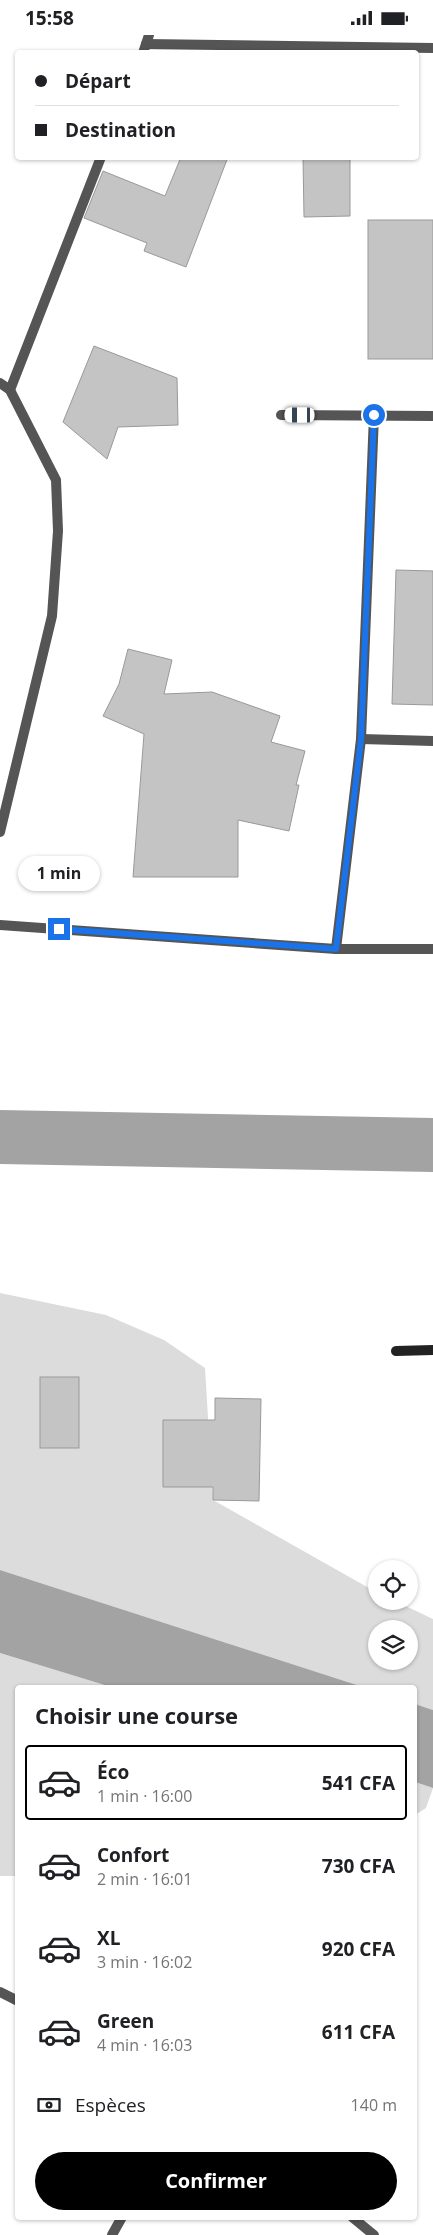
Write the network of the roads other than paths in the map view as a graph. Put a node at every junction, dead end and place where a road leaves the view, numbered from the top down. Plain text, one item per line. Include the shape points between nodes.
1 (146, 44) edge
2 (433, 48) edge
3 (100, 160) edge
4 (0, 383) edge
5 (10, 390) junction
6 (281, 415) dead end
7 (374, 415) junction
8 (433, 416) edge
9 (361, 739) junction
10 (433, 741) edge
11 (0, 832) edge
12 (0, 925) edge
13 (336, 949) junction
14 (433, 949) edge
15 (433, 1350) edge
16 (396, 1351) dead end
17 (0, 1992) edge
18 (15, 2000) edge
19 (120, 2220) edge
20 (356, 2220) edge
21 (112, 2235) edge
22 (374, 2235) edge

1 - 2 street
3 - 5 street
4 - 5 street
5 - 11 street via 56,480 58,531 52,616
6 - 7 street
7 - 8 street
7 - 9 street
9 - 10 street
9 - 13 street
12 - 13 street
13 - 14 street
15 - 16 street
17 - 18 street
19 - 21 street
20 - 22 street

